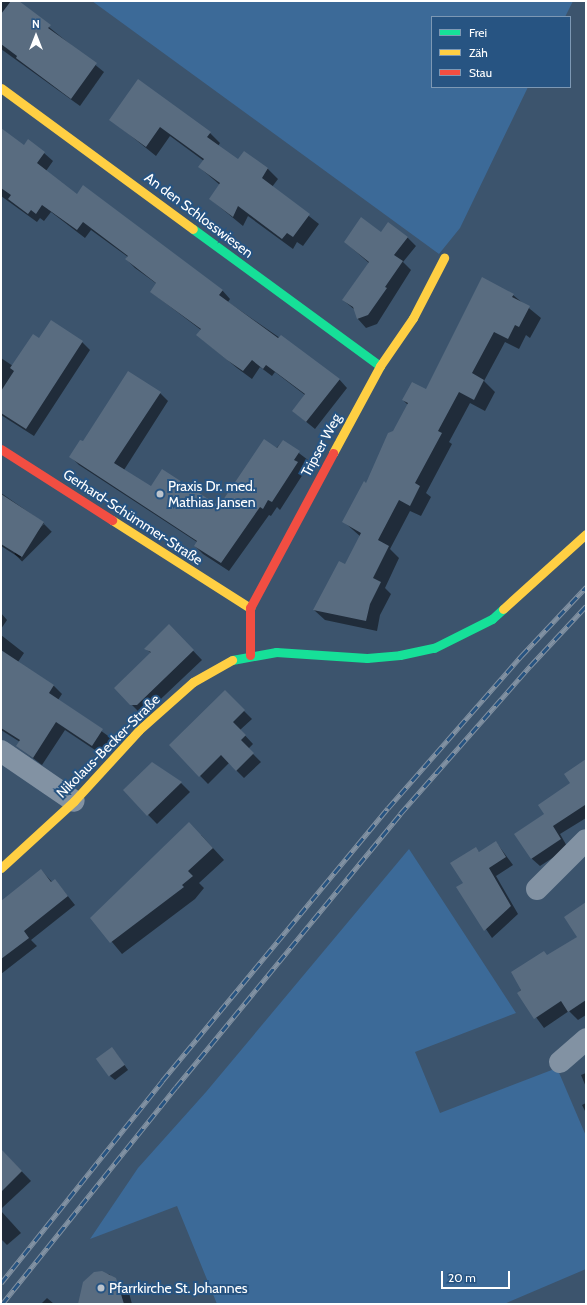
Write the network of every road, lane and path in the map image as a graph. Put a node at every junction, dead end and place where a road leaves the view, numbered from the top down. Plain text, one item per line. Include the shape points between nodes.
1 (1, 88) edge
2 (444, 258) dead end
3 (380, 366) junction
4 (1, 449) edge
5 (586, 534) edge
6 (250, 608) junction
7 (250, 655) junction
8 (1, 751) edge
9 (74, 801) junction
10 (586, 840) edge
11 (1, 868) edge
12 (537, 889) dead end
13 (586, 1039) edge
14 (560, 1062) dead end

1 - 3 street, An den Schlosswiesen
2 - 3 street, Tripser Weg via 414,318
3 - 6 street, Tripser Weg
4 - 6 street, Gerhard-Schümmer-Straße
5 - 7 street, Nikolaus-Becker-Straße via 557,563 492,619 434,648 367,658 309,653
6 - 7 street, Tripser Weg
7 - 9 street, Nikolaus-Becker-Straße via 229,661 193,682 139,730
8 - 9 street
9 - 11 street, Nikolaus-Becker-Straße
10 - 12 street
13 - 14 street

